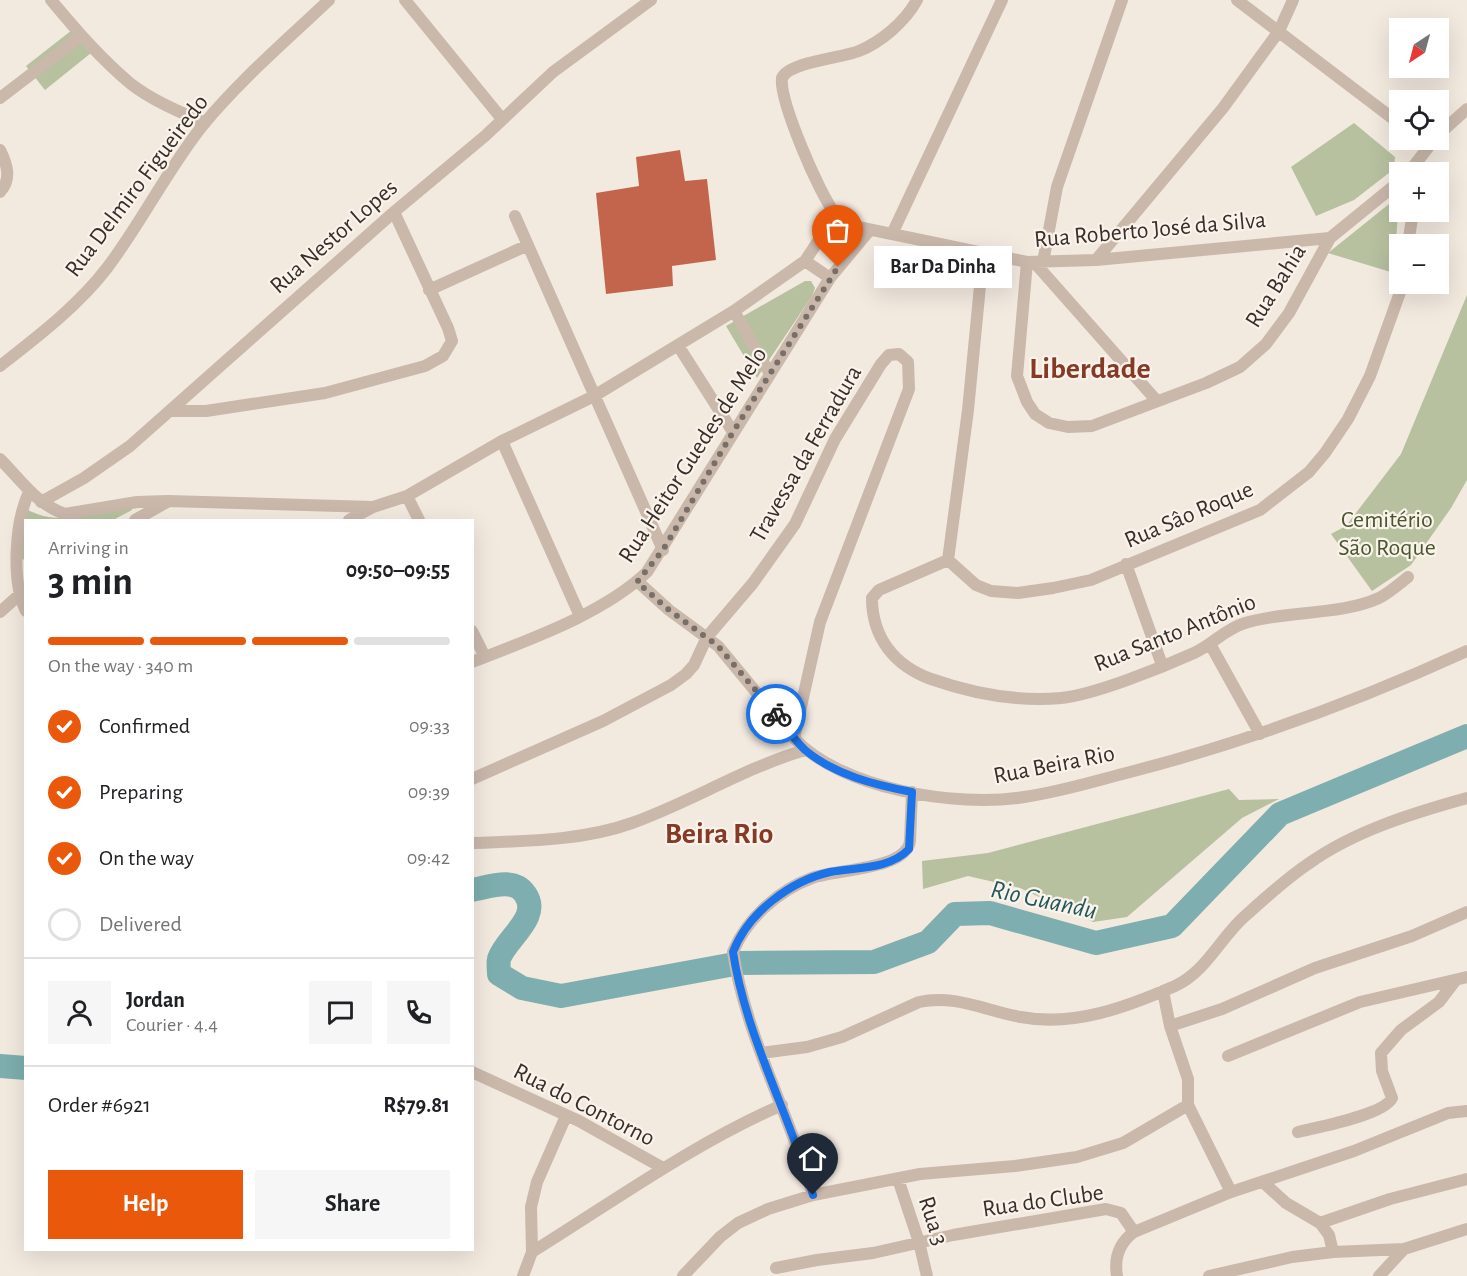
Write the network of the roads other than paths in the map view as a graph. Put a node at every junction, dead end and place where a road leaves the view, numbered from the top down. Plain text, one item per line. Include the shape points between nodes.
1 (51, 0) edge
2 (329, 0) edge
3 (405, 0) edge
4 (651, 0) edge
5 (917, 0) edge
6 (1002, 0) edge
7 (1122, 0) edge
8 (1237, 0) edge
9 (1293, 0) edge
10 (1279, 32) junction
11 (81, 36) junction
12 (0, 98) edge
13 (1467, 109) edge
14 (1389, 116) edge
15 (502, 119) junction
16 (205, 123) junction
17 (1449, 125) edge
18 (0, 150) edge
19 (1389, 190) edge
20 (0, 192) edge
21 (394, 212) junction
22 (836, 214) junction
23 (515, 216) dead end
24 (869, 231) junction
25 (892, 234) junction
26 (1330, 238) junction
27 (526, 246) junction
28 (983, 255) junction
29 (805, 261) junction
30 (1096, 261) junction
31 (1035, 262) junction
32 (830, 278) junction
33 (429, 290) junction
34 (1399, 294) edge
35 (734, 312) junction
36 (679, 347) junction
37 (0, 366) edge
38 (770, 374) junction
39 (594, 396) junction
40 (1156, 400) junction
41 (172, 411) junction
42 (733, 432) junction
43 (502, 441) junction
44 (0, 459) edge
45 (29, 492) junction
46 (407, 496) junction
47 (168, 501) junction
48 (41, 502) junction
49 (373, 507) junction
50 (137, 519) edge
51 (351, 519) edge
52 (418, 519) edge
53 (663, 550) junction
54 (948, 560) junction
55 (1126, 564) junction
56 (21, 574) edge
57 (1408, 577) dead end
58 (637, 582) junction
59 (18, 596) junction
60 (24, 607) edge
61 (0, 612) edge
62 (580, 616) junction
63 (474, 635) edge
64 (707, 637) junction
65 (1210, 644) junction
66 (1467, 651) edge
67 (485, 657) junction
68 (474, 661) edge
69 (1162, 665) junction
70 (1260, 734) junction
71 (794, 738) junction
72 (805, 750) junction
73 (474, 778) edge
74 (912, 792) junction
75 (1467, 798) edge
76 (474, 843) edge
77 (1467, 912) edge
78 (1461, 979) edge
79 (1163, 991) junction
80 (1170, 1026) junction
81 (761, 1053) junction
82 (1228, 1056) dead end
83 (474, 1073) edge
84 (782, 1105) junction
85 (1188, 1105) junction
86 (1467, 1111) edge
87 (566, 1116) junction
88 (1298, 1132) dead end
89 (663, 1168) junction
90 (898, 1179) junction
91 (1467, 1179) edge
92 (1264, 1183) junction
93 (1231, 1192) junction
94 (813, 1195) junction
95 (1320, 1223) junction
96 (1467, 1229) edge
97 (1134, 1232) junction
98 (919, 1242) junction
99 (1404, 1249) junction
100 (532, 1252) junction
101 (1333, 1252) junction
102 (776, 1268) dead end
103 (524, 1276) edge
104 (683, 1276) edge
105 (927, 1276) edge
106 (1117, 1276) edge
107 (1209, 1276) edge
108 (1379, 1276) edge

1 - 11 street
2 - 16 street, Rua Delmiro Figueiredo
3 - 15 street
4 - 15 street, Rua Nestor Lopes via 584,47
5 - 22 street via 903,19 876,42 857,52 791,67 782,78 813,175
6 - 25 street
7 - 31 street, Rua Bahia
8 - 10 street
9 - 10 street
10 - 14 street
10 - 30 street via 1169,175
11 - 12 street
11 - 16 street via 132,85
13 - 17 street
15 - 21 street, Rua Nestor Lopes
16 - 37 street, Rua Delmiro Figueiredo via 106,269 37,338
18 - 20 street via 8,166 7,181
19 - 26 street
21 - 33 street
21 - 41 street, Rua Nestor Lopes
22 - 24 street, Rua Roberto José da Silva
22 - 29 street
23 - 27 street
24 - 25 street, Rua Roberto José da Silva
24 - 32 street, Rua Heitor Guedes de Melo
25 - 28 street, Rua Roberto José da Silva
26 - 30 street, Rua Roberto José da Silva
26 - 40 street, Rua Bahia via 1289,314 1266,344 1240,367
27 - 33 street
27 - 39 street
28 - 31 street, Rua Roberto José da Silva
28 - 54 street
29 - 32 street
29 - 35 street
30 - 31 street, Rua Roberto José da Silva
31 - 40 street
31 - 40 street, Rua Bahia via 1017,376 1035,414 1056,425 1092,426
32 - 38 street, Rua Heitor Guedes de Melo
33 - 41 street via 452,341 443,356 425,366 325,393 265,404
34 - 55 street, Rua Sâo Roque via 1370,376 1342,427 1309,472 1260,510
35 - 36 street
35 - 38 street
36 - 39 street
36 - 42 street
38 - 42 street, Rua Heitor Guedes de Melo
39 - 43 street
39 - 53 street
41 - 48 street, Rua Nestor Lopes via 103,465
42 - 53 street, Rua Heitor Guedes de Melo
43 - 46 street
43 - 62 street
44 - 45 street
45 - 48 street
45 - 56 street via 21,515
46 - 49 street
46 - 52 street
47 - 48 street via 64,514
47 - 49 street
47 - 50 street
49 - 51 street
53 - 58 street, Rua Heitor Guedes de Melo
54 - 55 street, Rua Sâo Roque via 976,585 991,591 1018,593 1091,580
54 - 69 street, Rua Santo Antônio via 893,582 872,598 876,625 886,649 913,672 978,694 1062,698
55 - 69 street
56 - 59 street
57 - 65 street, Rua Santo Antônio via 1379,598 1337,609 1268,617 1227,630
58 - 62 street, Rua Heitor Guedes de Melo
58 - 64 street, Rua Beira Rio
59 - 60 street
59 - 61 street
62 - 67 street, Rua Heitor Guedes de Melo
63 - 67 street
64 - 71 street, Rua Beira Rio via 737,666
64 - 71 street, Travessa da Ferradura via 753,583 795,524 835,439 881,364 889,356 899,354 908,362 909,389 820,622
64 - 73 street, Travessa da Ferradura via 694,665 671,685 603,721
65 - 69 street, Rua Santo Antônio
65 - 70 street
66 - 70 street, Rua Beira Rio via 1416,675
67 - 68 street, Rua Heitor Guedes de Melo
70 - 74 street, Rua Beira Rio via 1023,798 975,800
71 - 72 street, Rua Beira Rio
72 - 74 street, Rua Beira Rio via 845,774
72 - 76 street via 764,762 629,824 566,837
74 - 81 street via 909,849 903,855 882,864 829,872 789,889 750,923 733,952 738,986
75 - 79 street via 1397,819 1308,863 1244,917 1192,977
77 - 80 street
78 - 82 street via 1360,1002
78 - 88 street via 1439,1002 1401,1030 1381,1053 1390,1102 1374,1112
79 - 80 street
79 - 81 street via 1104,1013 1052,1020 1022,1017 949,999 930,1000 842,1037 807,1047
80 - 85 street via 1188,1079
81 - 84 street
83 - 87 street, Rua do Contorno
84 - 89 street, Rua do Contorno
84 - 94 street
85 - 90 street via 1123,1143 1077,1157
85 - 93 street
86 - 92 street via 1448,1113
87 - 89 street, Rua do Contorno
87 - 100 street via 537,1182 531,1207
89 - 100 street
90 - 94 street
90 - 98 street, Rua 3
91 - 95 street
92 - 93 street
92 - 95 street via 1286,1203
93 - 97 street
94 - 104 street via 738,1223
95 - 101 street via 1329,1235
96 - 99 street
97 - 98 street, Rua do Clube via 1121,1214 1106,1209
97 - 106 street via 1126,1237 1117,1254
98 - 102 street, Rua do Clube
98 - 105 street, Rua 3
99 - 101 street
99 - 108 street
100 - 103 street
101 - 107 street

